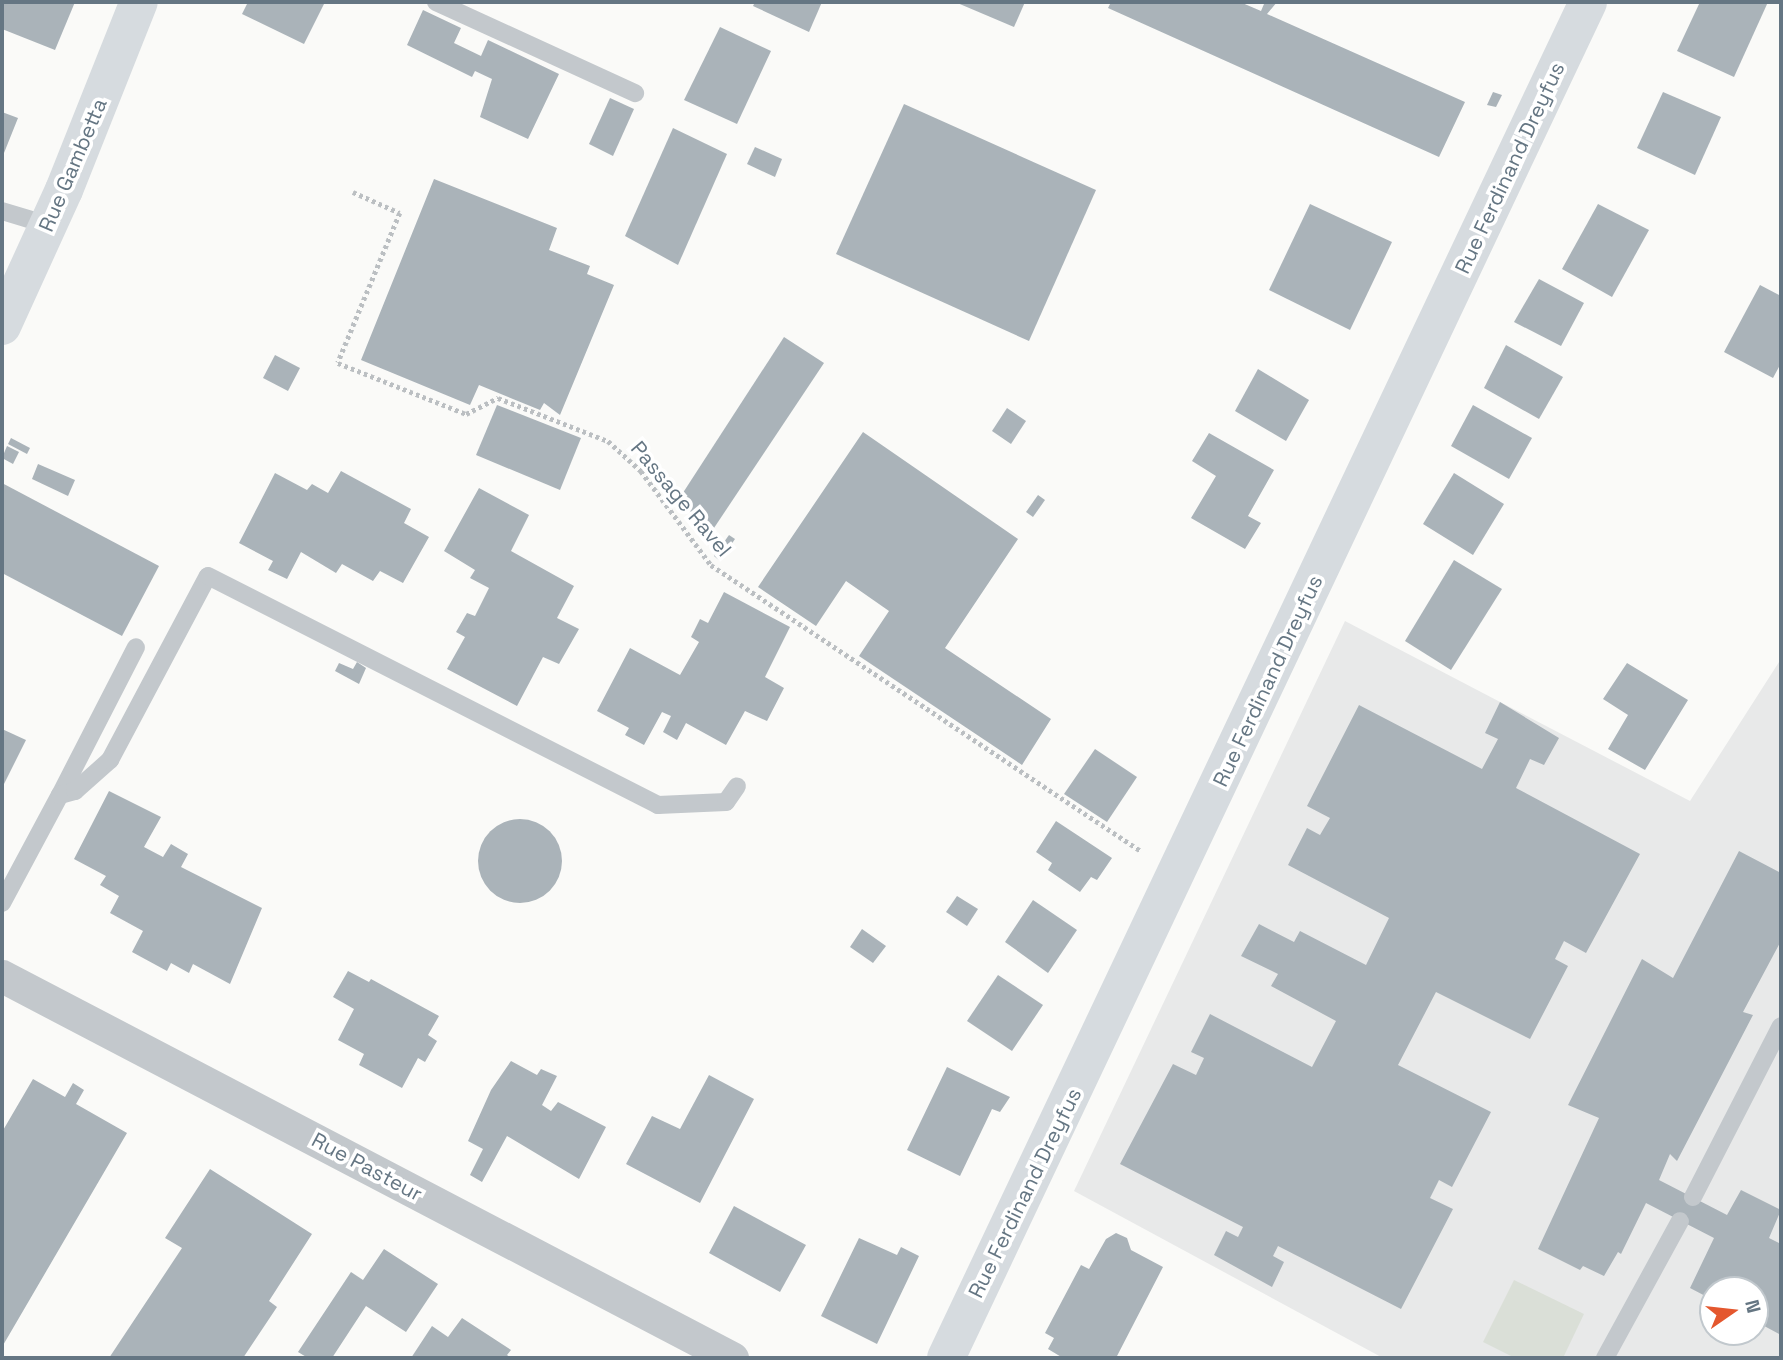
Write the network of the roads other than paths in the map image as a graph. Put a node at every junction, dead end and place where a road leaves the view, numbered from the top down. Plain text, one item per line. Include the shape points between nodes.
1 (139, 2) edge
2 (436, 2) edge
3 (1588, 2) edge
4 (635, 93) dead end
5 (2, 211) edge
6 (48, 225) junction
7 (2, 326) edge
8 (136, 647) dead end
9 (737, 786) dead end
10 (60, 795) junction
11 (2, 903) edge
12 (2, 976) edge
13 (1781, 1026) edge
14 (1693, 1197) dead end
15 (1680, 1221) dead end
16 (732, 1358) edge
17 (946, 1358) edge
18 (1605, 1358) edge

1 - 6 street, Rue Gambetta
2 - 4 lane
3 - 17 street, Rue Ferdinand Dreyfus
5 - 6 lane
6 - 7 street, Rue Gambetta
8 - 10 lane
9 - 10 lane via 726,802 658,805 208,576 110,760 75,791
10 - 11 lane
12 - 16 street, Rue Pasteur
13 - 14 lane
15 - 18 lane

